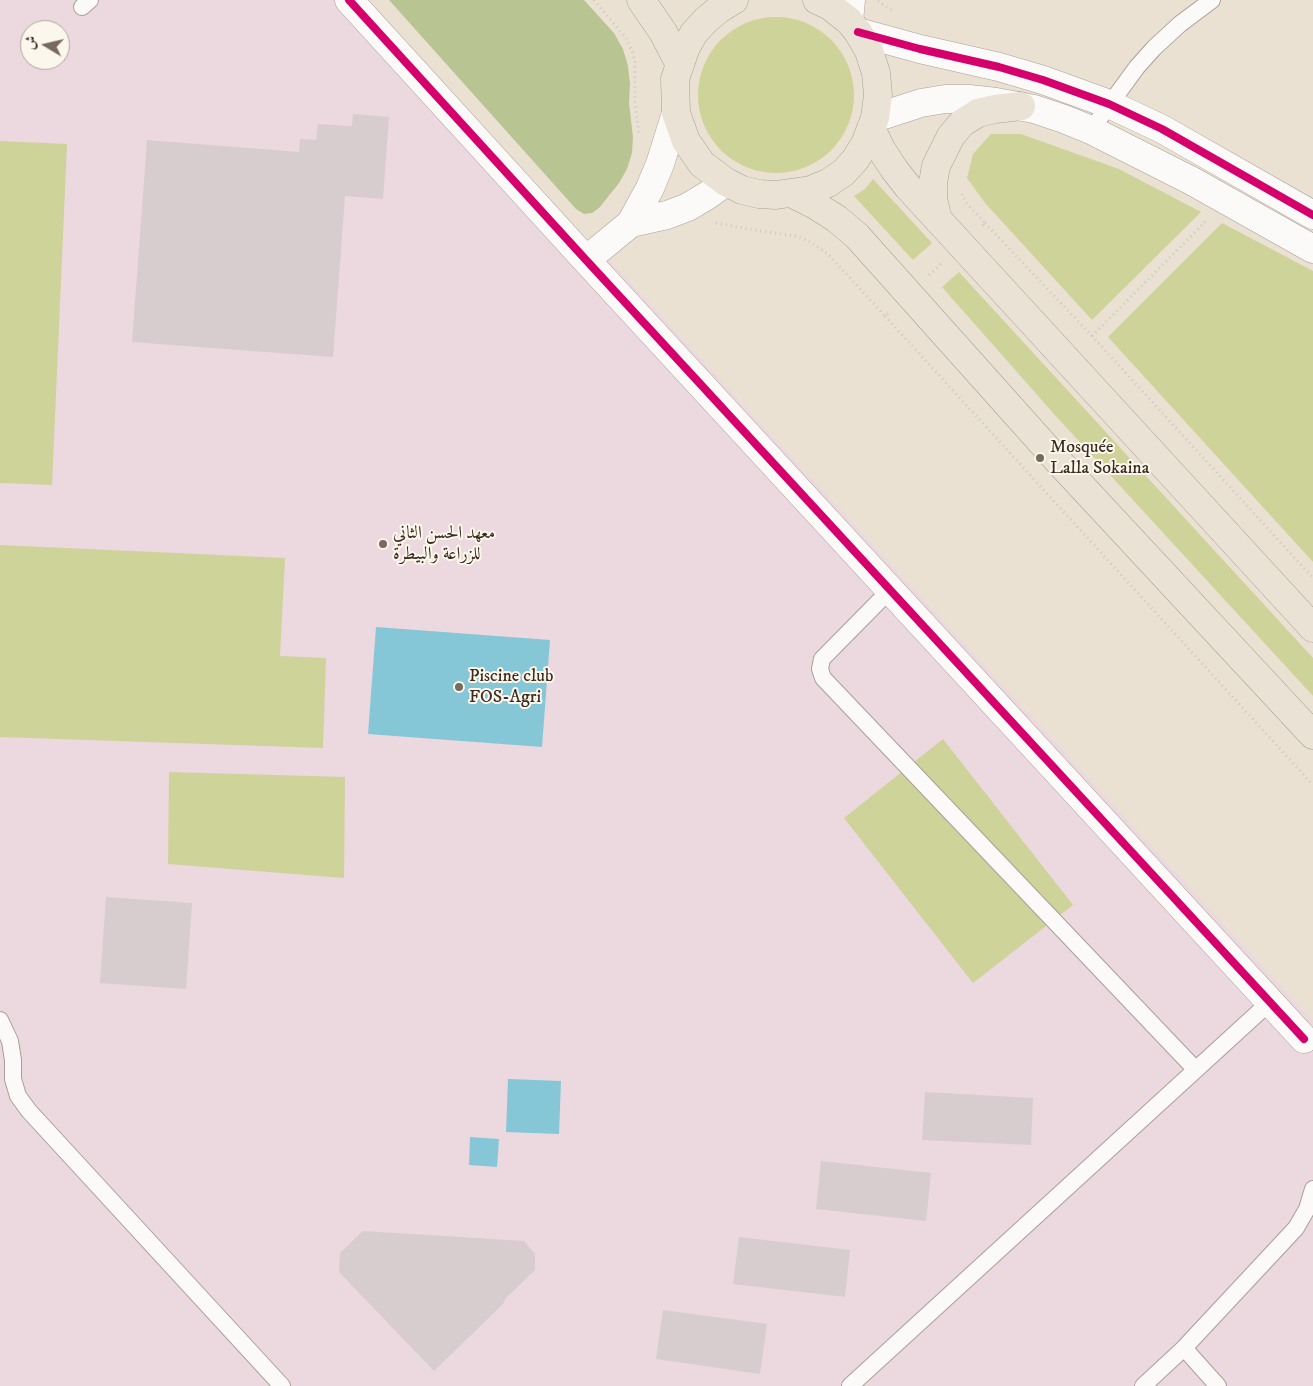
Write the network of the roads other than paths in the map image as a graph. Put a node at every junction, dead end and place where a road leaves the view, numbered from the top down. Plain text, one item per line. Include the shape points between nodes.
1 (349, 0) edge
2 (641, 0) edge
3 (734, 0) edge
4 (817, 0) edge
5 (1212, 0) edge
6 (853, 18) edge
7 (680, 63) junction
8 (1109, 104) junction
9 (1021, 106) junction
10 (676, 113) junction
11 (873, 123) junction
12 (1091, 130) junction
13 (726, 182) junction
14 (794, 194) junction
15 (1313, 215) edge
16 (938, 220) junction
17 (631, 224) junction
18 (1313, 249) edge
19 (586, 260) junction
20 (890, 590) junction
21 (1313, 628) edge
22 (1313, 735) edge
23 (1271, 1001) junction
24 (0, 1020) edge
25 (1308, 1043) edge
26 (1196, 1070) junction
27 (1313, 1189) edge
28 (1184, 1348) junction
29 (282, 1386) edge
30 (850, 1386) edge
31 (1143, 1386) edge
32 (1218, 1386) edge

1 - 19 street
2 - 7 main road
3 - 7 main road via 706,20 690,40
4 - 6 main road
5 - 8 lane via 1154,48
6 - 8 street via 920,49 1000,67
6 - 11 main road via 876,73 878,95
7 - 10 main road via 676,79
8 - 12 lane
8 - 15 street via 1162,129
9 - 11 street via 945,99 921,103
9 - 12 street
9 - 16 main road via 978,113 950,136 936,166 933,183
10 - 13 main road via 686,141 702,164
10 - 17 street via 660,164
11 - 14 main road via 865,144 843,173 820,187
11 - 16 main road via 881,149 894,169
12 - 18 street via 1227,200
13 - 14 main road via 759,194
13 - 17 street via 688,207
14 - 22 main road via 837,219 856,236 1060,463
16 - 21 main road
17 - 19 street
19 - 20 street
20 - 23 street
20 - 26 lane via 822,659 820,669 823,678
23 - 25 street
23 - 26 lane
24 - 29 lane via 10,1041 13,1079 18,1096 29,1111
26 - 30 lane
27 - 28 lane via 1296,1228
28 - 31 lane
28 - 32 lane

